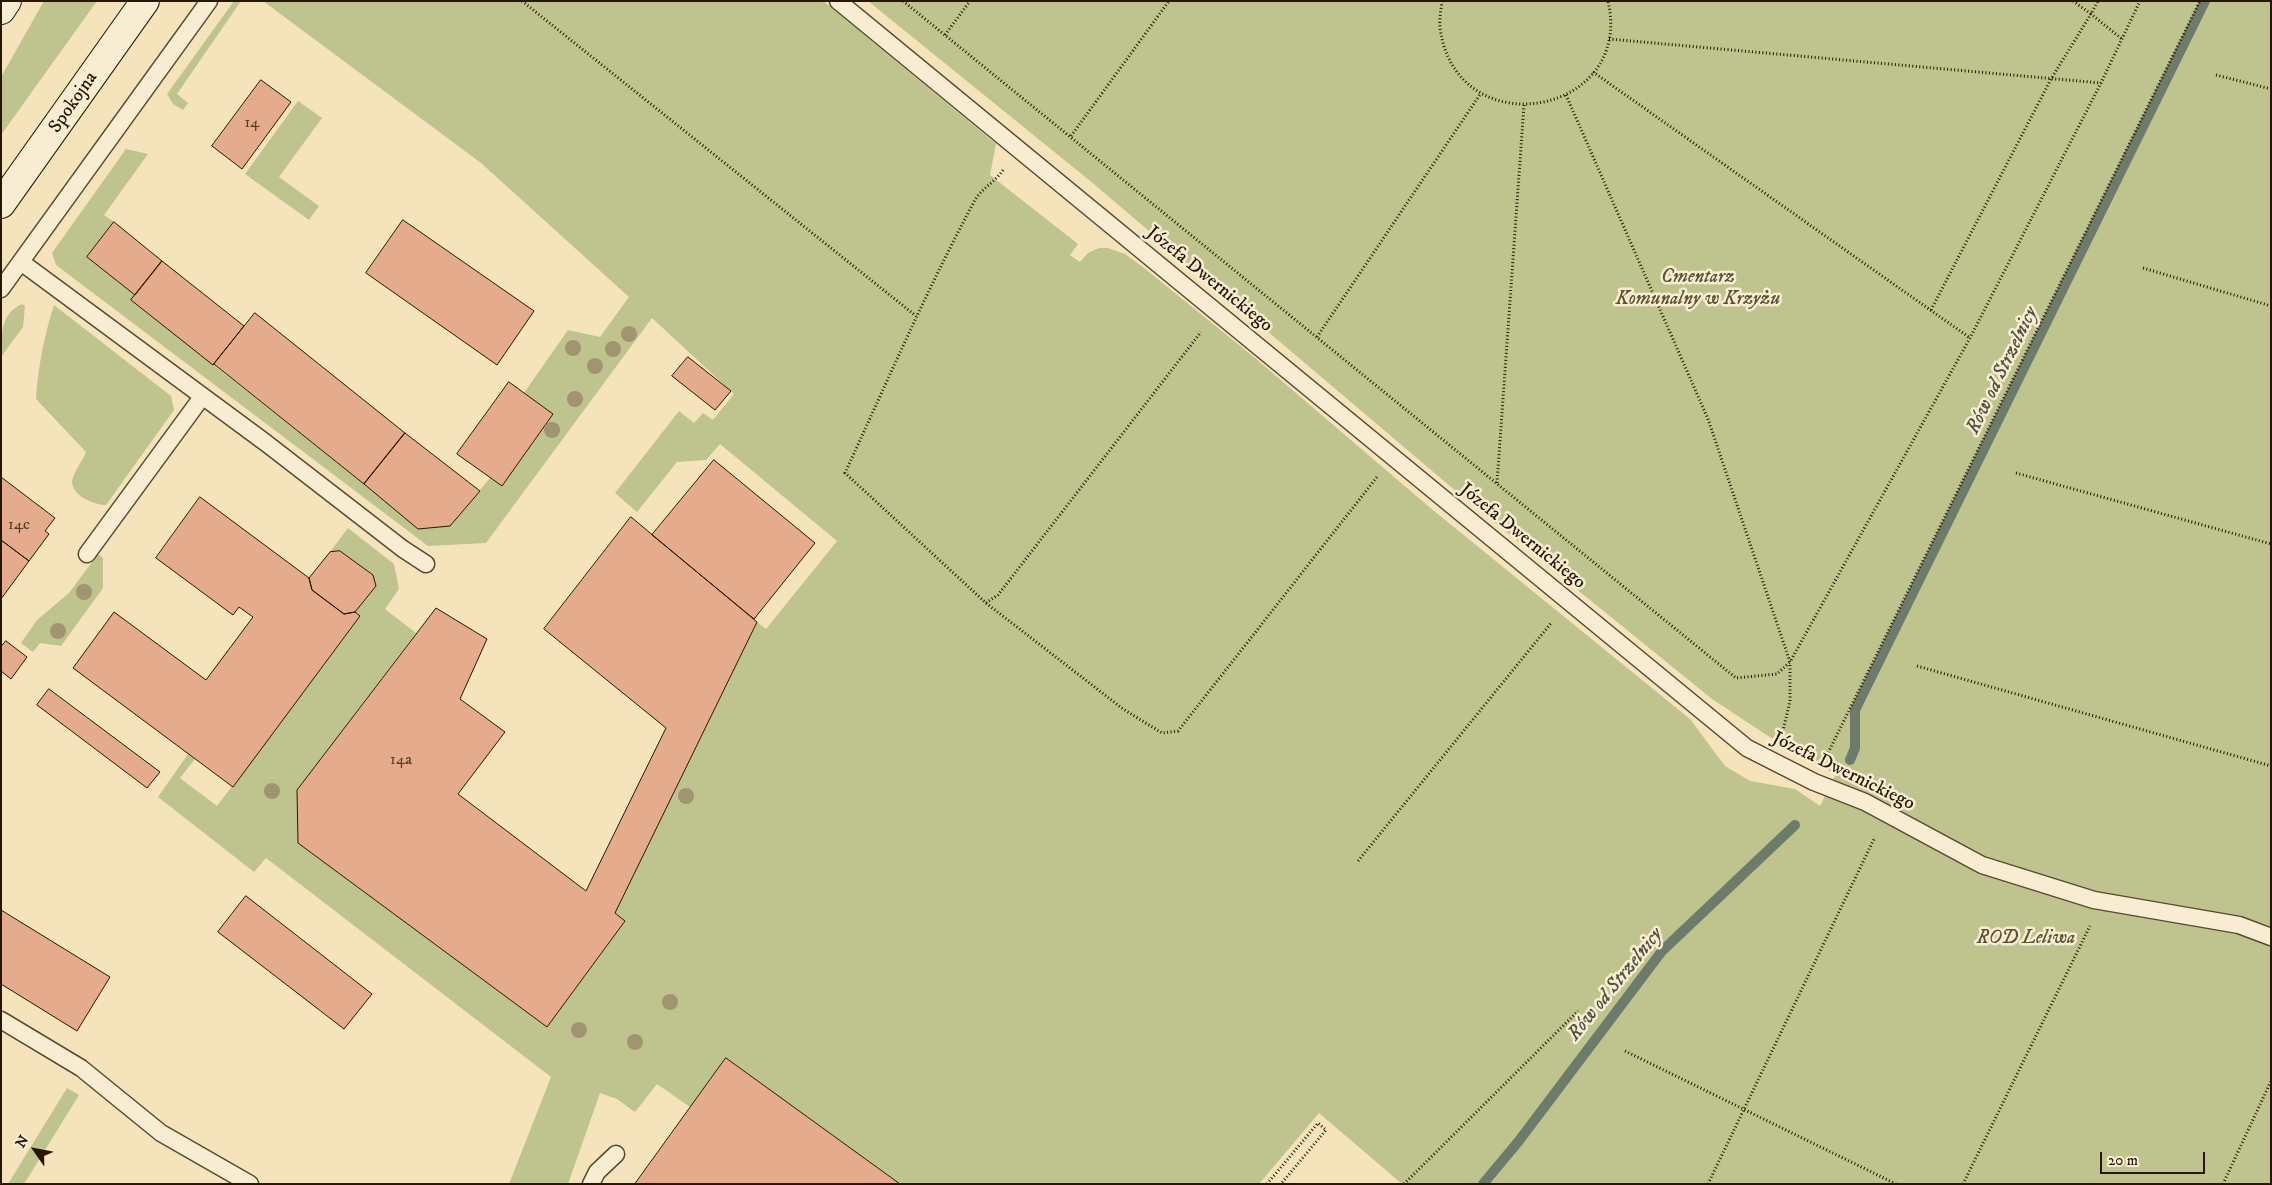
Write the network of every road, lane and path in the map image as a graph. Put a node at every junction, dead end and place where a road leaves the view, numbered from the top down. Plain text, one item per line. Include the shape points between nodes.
1 (7, 1) edge
2 (145, 1) edge
3 (209, 1) edge
4 (522, 1) edge
5 (838, 1) edge
6 (903, 1) edge
7 (970, 1) edge
8 (1169, 1) edge
9 (1442, 1) edge
10 (1608, 1) edge
11 (2073, 1) edge
12 (2098, 1) edge
13 (2140, 1) edge
14 (2200, 1) edge
15 (1, 10) edge
16 (2091, 14) junction
17 (945, 35) junction
18 (1609, 39) junction
19 (2122, 39) junction
20 (1593, 72) junction
21 (2216, 75) dead end
22 (2051, 79) junction
23 (2101, 83) junction
24 (2271, 90) edge
25 (1481, 93) junction
26 (1566, 95) junction
27 (1524, 105) junction
28 (1071, 136) junction
29 (1016, 148) junction
30 (1, 204) edge
31 (21, 262) junction
32 (2143, 268) dead end
33 (1, 289) edge
34 (2271, 306) edge
35 (1931, 310) junction
36 (1216, 312) junction
37 (916, 316) junction
38 (1317, 337) junction
39 (1970, 338) junction
40 (202, 398) junction
41 (1393, 457) junction
42 (2016, 473) dead end
43 (1497, 483) junction
44 (2271, 544) edge
45 (87, 554) dead end
46 (426, 564) dead end
47 (1568, 601) junction
48 (986, 603) junction
49 (1790, 662) junction
50 (1917, 666) dead end
51 (1770, 759) junction
52 (2271, 766) edge
53 (1814, 782) junction
54 (1883, 813) junction
55 (1358, 861) dead end
56 (2094, 900) junction
57 (2271, 936) edge
58 (1578, 1010) dead end
59 (1, 1020) edge
60 (1625, 1051) dead end
61 (2271, 1081) edge
62 (1744, 1110) junction
63 (616, 1154) dead end
64 (250, 1184) edge
65 (591, 1184) edge
66 (1267, 1184) edge
67 (1281, 1184) edge
68 (1404, 1184) edge
69 (1708, 1184) edge
70 (1896, 1184) edge
71 (1963, 1184) edge
72 (2223, 1184) edge

1 - 15 main road
2 - 30 main road, Spokojna
3 - 31 lane
4 - 37 path
5 - 29 lane, Józefa Dwernickiego
6 - 17 path
7 - 17 path
8 - 28 path
9 - 25 path via 1440,27 1447,53 1461,76
10 - 18 path
11 - 16 path
12 - 16 path
13 - 19 path
14 - 53 path
16 - 19 path
16 - 22 path
17 - 28 path
18 - 20 path
18 - 22 path
19 - 23 path
20 - 26 path
20 - 35 path
21 - 24 path
22 - 23 path
22 - 35 path
23 - 39 path
25 - 27 path via 1502,102
25 - 38 path
26 - 27 path via 1546,103
26 - 49 path via 1708,419
27 - 43 path
28 - 38 path
29 - 36 lane, Józefa Dwernickiego
29 - 37 path via 997,180 976,198
31 - 33 lane
31 - 40 lane
32 - 34 path
35 - 39 path
36 - 41 lane, Józefa Dwernickiego
36 - 48 path via 998,595
37 - 48 path via 845,473
38 - 43 path
39 - 49 path
40 - 45 lane
40 - 46 lane
41 - 47 lane, Józefa Dwernickiego
41 - 48 path via 1178,731 1162,733 1123,709
42 - 44 path
43 - 49 path via 1736,678 1777,674
47 - 51 lane, Józefa Dwernickiego via 1747,748
47 - 55 path
49 - 51 path via 1790,701 1778,746
50 - 52 path
51 - 53 lane, Józefa Dwernickiego
53 - 54 lane, Józefa Dwernickiego
54 - 56 lane, Józefa Dwernickiego via 1982,865
54 - 62 path via 1873,843
56 - 57 lane, Józefa Dwernickiego via 2239,925
56 - 71 path via 2097,912
58 - 68 path
59 - 64 lane via 81,1068 161,1133
60 - 62 path
61 - 72 path
62 - 69 path
62 - 70 path
63 - 65 lane via 597,1172
66 - 67 path via 1318,1123 1326,1130

